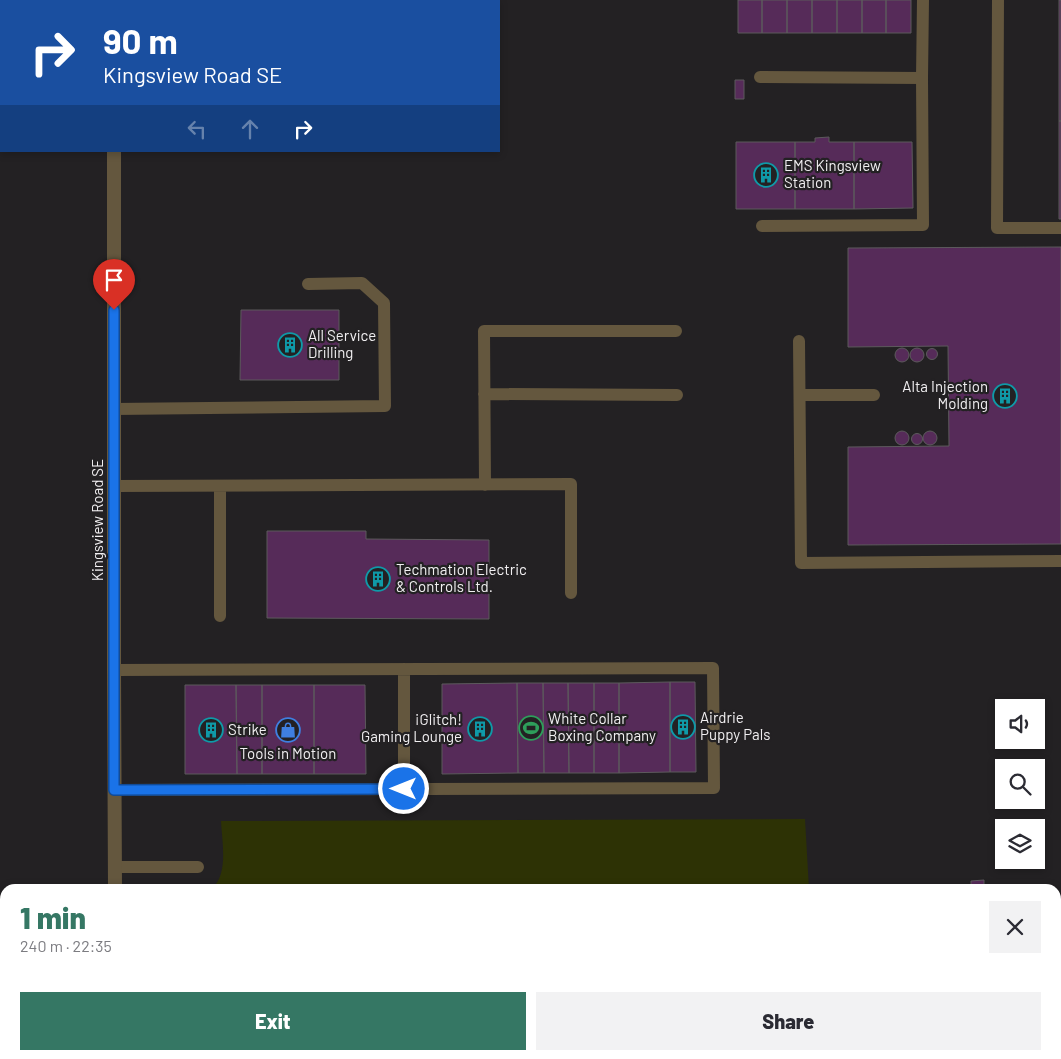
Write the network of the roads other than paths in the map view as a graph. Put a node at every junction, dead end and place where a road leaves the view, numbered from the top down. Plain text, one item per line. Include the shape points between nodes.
1 (923, 0) edge
2 (998, 0) edge
3 (760, 77) dead end
4 (922, 78) junction
5 (114, 152) edge
6 (762, 226) dead end
7 (1061, 228) edge
8 (308, 284) dead end
9 (676, 331) dead end
10 (799, 341) dead end
11 (484, 394) junction
12 (677, 394) dead end
13 (800, 395) junction
14 (874, 395) dead end
15 (114, 409) junction
16 (485, 485) junction
17 (114, 486) junction
18 (220, 486) junction
19 (1061, 561) edge
20 (571, 593) dead end
21 (220, 616) dead end
22 (404, 669) junction
23 (114, 670) junction
24 (404, 789) junction
25 (114, 790) junction
26 (115, 867) junction
27 (198, 867) dead end
28 (115, 884) edge

1 - 4 lane
2 - 7 lane via 997,228
3 - 4 lane
4 - 6 lane via 923,225
5 - 15 street, Kingsview Road SE
8 - 15 lane via 362,283 384,303 385,406
9 - 11 lane via 484,331
10 - 13 lane
11 - 12 lane
11 - 16 lane
13 - 14 lane
13 - 19 lane via 801,563
15 - 17 street, Kingsview Road SE
16 - 18 lane
16 - 20 lane via 571,484
17 - 18 lane
17 - 23 street, Kingsview Road SE
18 - 21 lane
22 - 23 lane
22 - 24 lane
22 - 24 lane via 713,668 714,768 714,788
23 - 25 street, Kingsview Road SE
24 - 25 lane
25 - 26 street, Kingsview Road SE
26 - 27 lane
26 - 28 street, Kingsview Road SE

